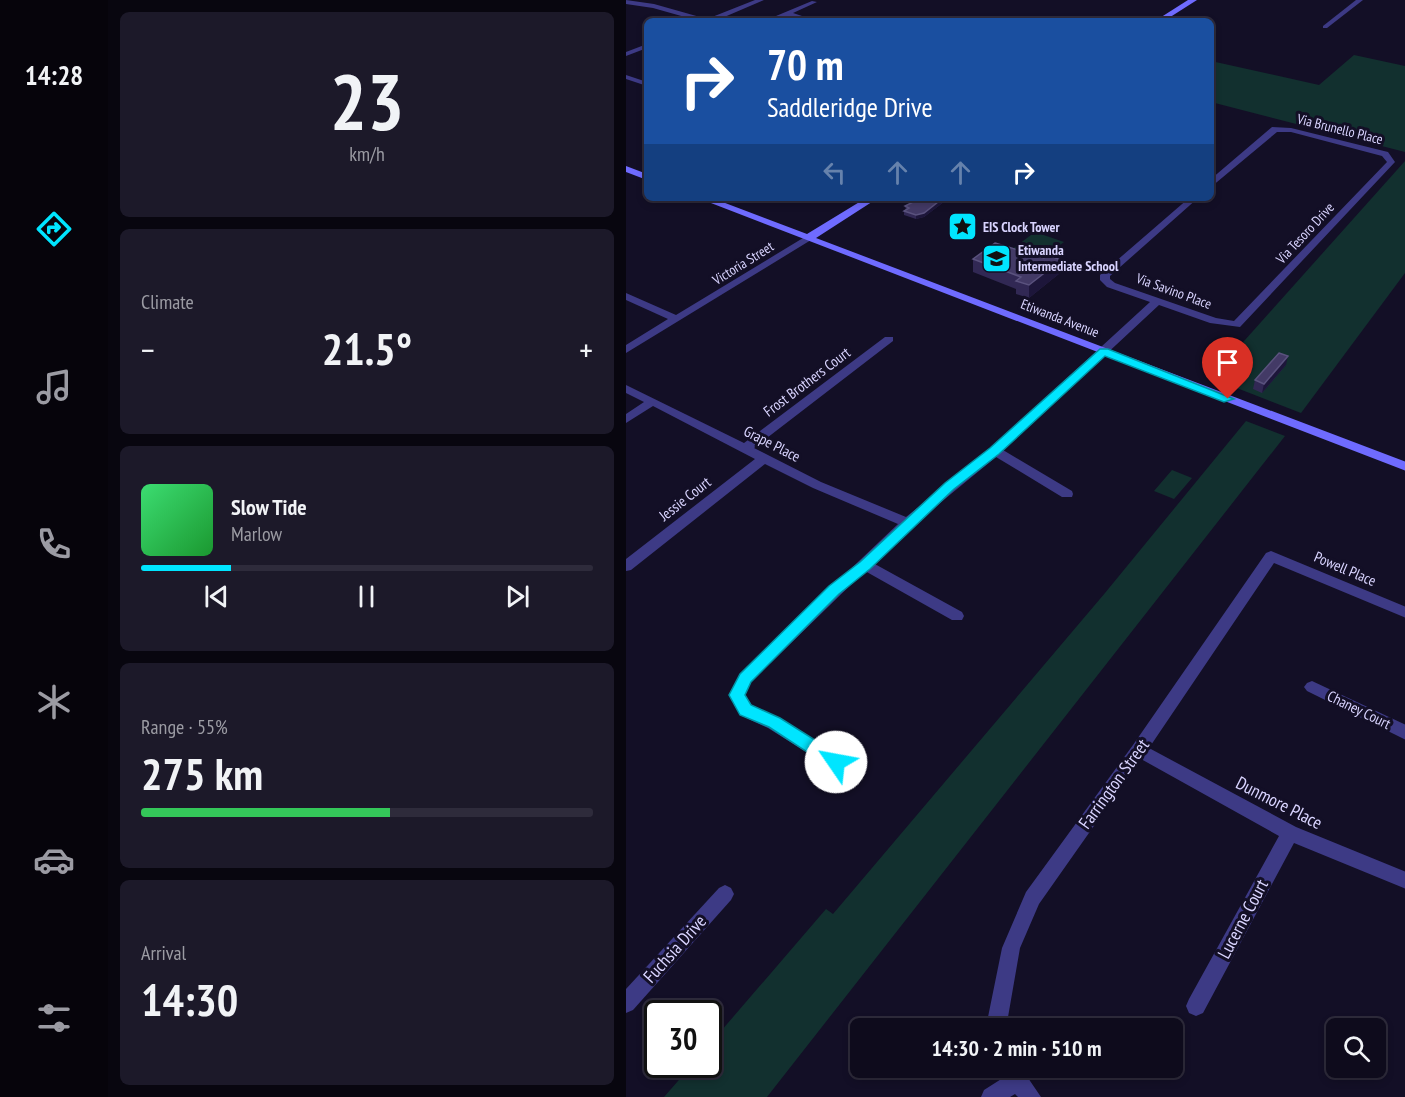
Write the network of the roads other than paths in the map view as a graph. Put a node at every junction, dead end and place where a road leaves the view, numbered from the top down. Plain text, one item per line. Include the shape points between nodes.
1 (761, 0) edge
2 (1193, 0) edge
3 (1360, 0) edge
4 (626, 2) edge
5 (814, 2) dead end
6 (785, 13) junction
7 (696, 18) edge
8 (715, 18) edge
9 (774, 18) edge
10 (803, 18) edge
11 (1163, 18) edge
12 (1325, 27) dead end
13 (644, 47) edge
14 (626, 54) edge
15 (626, 77) edge
16 (644, 83) edge
17 (1390, 158) joint
18 (626, 169) edge
19 (644, 176) edge
20 (1214, 181) edge
21 (711, 201) edge
22 (868, 201) edge
23 (1190, 201) edge
24 (808, 238) junction
25 (626, 296) edge
26 (1157, 301) junction
27 (676, 320) junction
28 (1236, 325) joint
29 (889, 339) dead end
30 (626, 350) edge
31 (1104, 351) junction
32 (626, 388) edge
33 (652, 402) junction
34 (626, 419) edge
35 (744, 449) junction
36 (995, 451) junction
37 (763, 459) junction
38 (1406, 467) edge
39 (1067, 494) dead end
40 (907, 523) junction
41 (1271, 556) joint
42 (865, 565) junction
43 (626, 566) edge
44 (1406, 613) edge
45 (957, 616) dead end
46 (1312, 687) dead end
47 (1406, 734) edge
48 (1139, 750) junction
49 (836, 762) dead end
50 (1290, 833) junction
51 (1406, 881) edge
52 (725, 894) dead end
53 (626, 1003) edge
54 (1196, 1006) dead end
55 (998, 1018) edge
56 (1021, 1082) edge
57 (991, 1097) edge

1 - 8 street
2 - 11 street
3 - 12 street
4 - 7 street
5 - 6 street
6 - 9 street
6 - 10 street
13 - 14 street
15 - 16 street
17 - 20 street, Via Brunello Place via 1275,129
17 - 28 street, Via Tesoro Drive via 1391,162
18 - 19 street
21 - 24 street, Etiwanda Avenue
22 - 24 street, Victoria Street
23 - 26 street, Via Savino Place via 1105,274 1111,285
24 - 27 street, Victoria Street
24 - 31 street, Etiwanda Avenue
25 - 27 street
26 - 28 street, Via Savino Place via 1220,324
26 - 31 street
27 - 30 street, Victoria Street
29 - 35 street, Frost Brothers Court
31 - 36 street
31 - 38 street, Etiwanda Avenue
32 - 33 street, Grape Place
33 - 34 street
33 - 35 street, Grape Place
35 - 37 street, Grape Place
36 - 39 street
36 - 40 street
37 - 40 street, Grape Place
37 - 43 street, Jessie Court
40 - 42 street
41 - 44 street, Powell Place
41 - 48 street, Farrington Street
42 - 45 street
42 - 49 street via 834,590 745,678 737,695 746,710
46 - 47 street, Chaney Court
48 - 50 street, Dunmore Place
48 - 55 street, Farrington Street via 1032,898 1011,948
50 - 51 street, Dunmore Place
50 - 54 street, Lucerne Court
52 - 53 street, Fuchsia Drive
56 - 57 street

